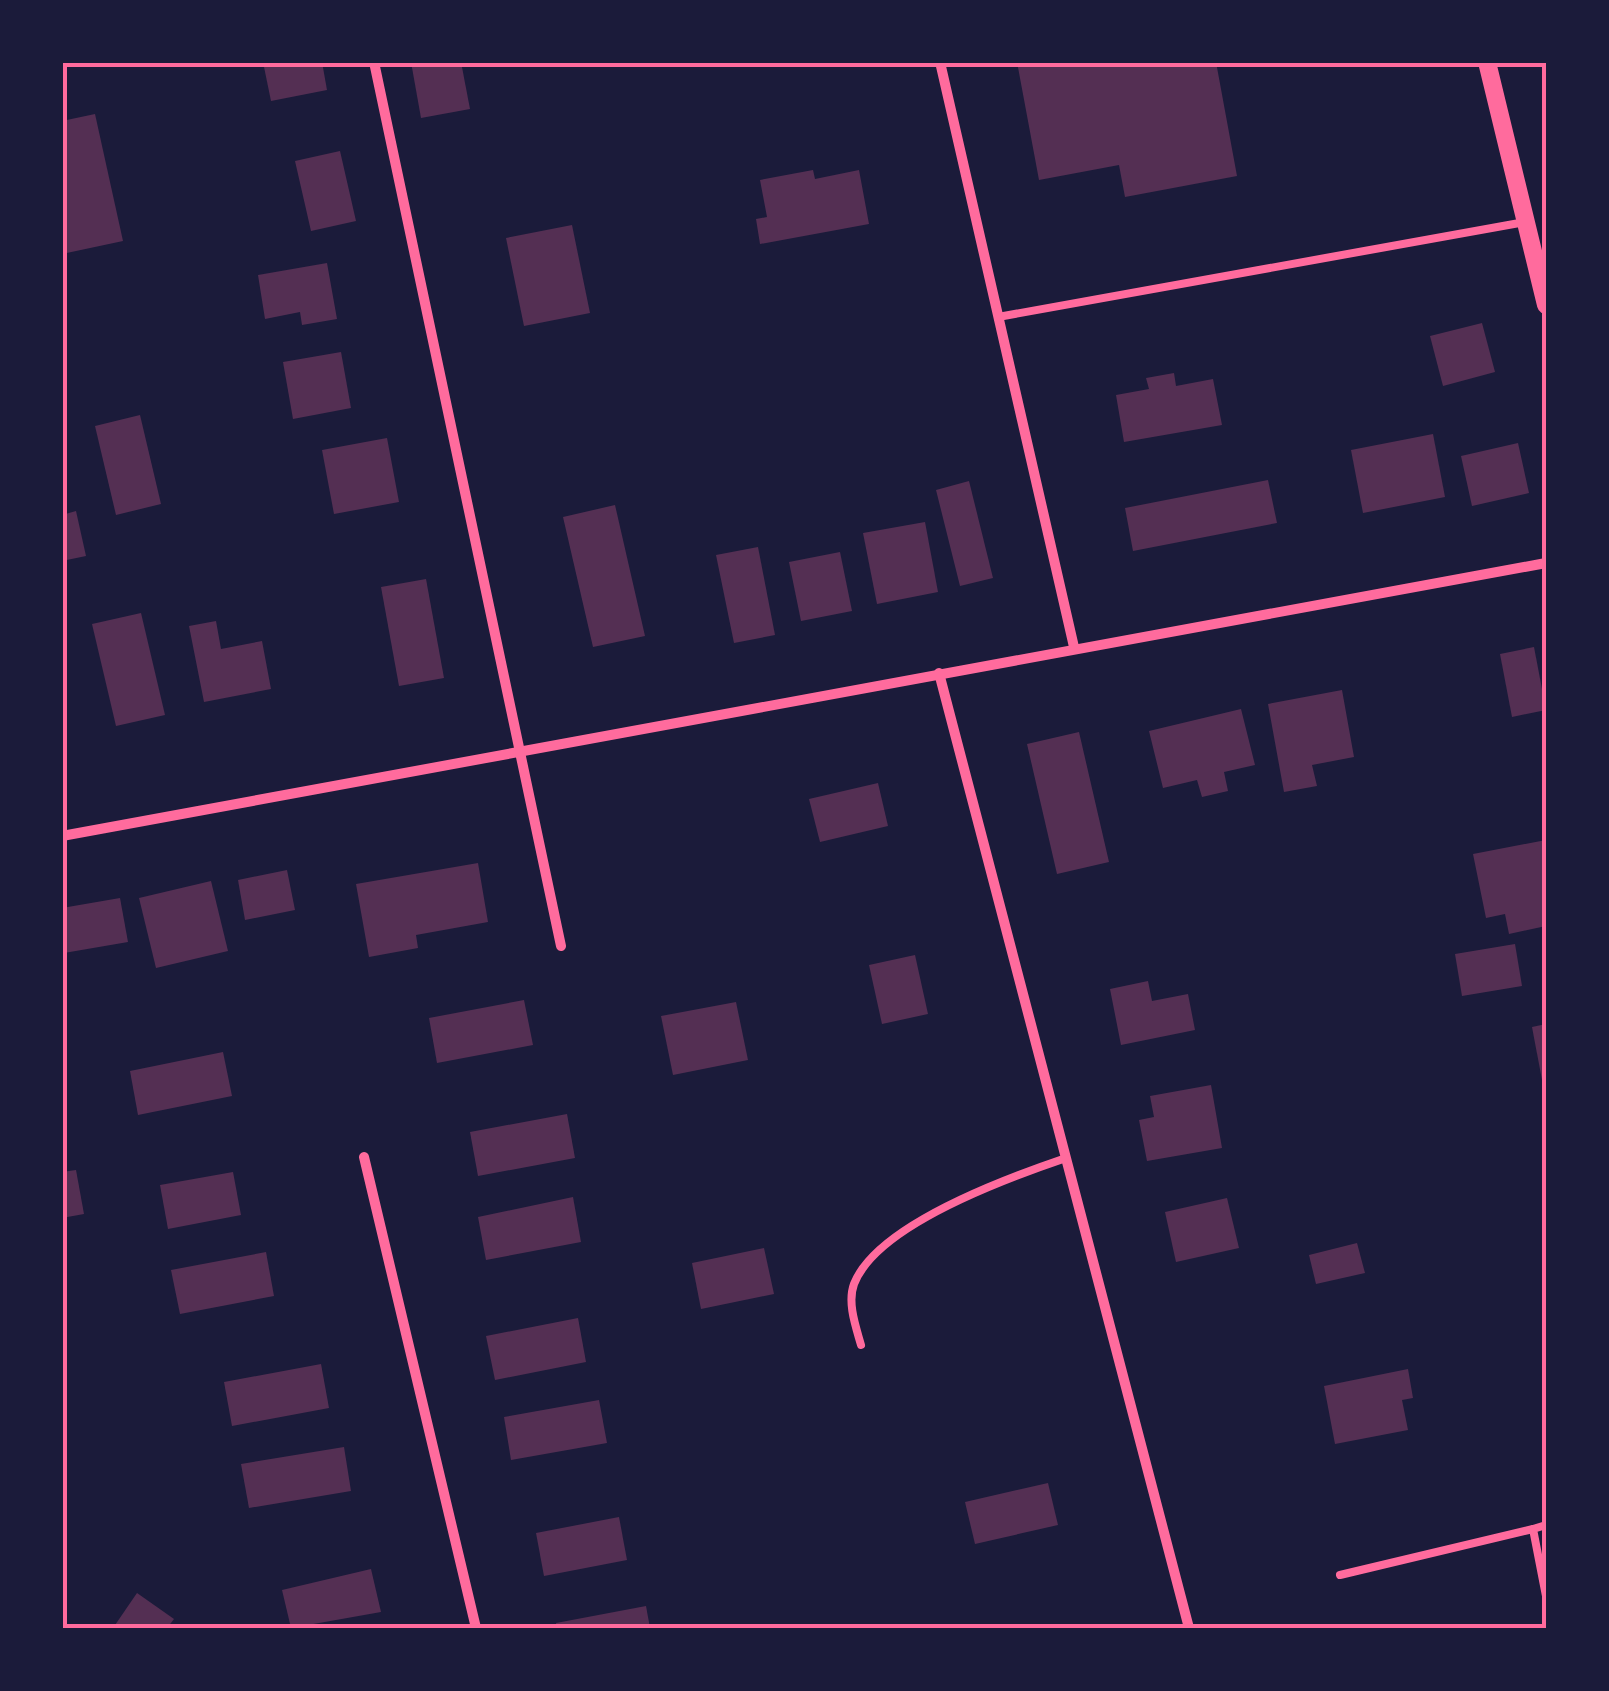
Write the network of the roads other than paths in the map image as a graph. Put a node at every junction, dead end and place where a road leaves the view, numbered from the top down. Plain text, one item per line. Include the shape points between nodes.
1 (374, 62) edge
2 (940, 62) edge
3 (1487, 62) edge
4 (1526, 222) junction
5 (1546, 306) edge
6 (998, 316) junction
7 (1546, 563) edge
8 (1074, 648) junction
9 (939, 673) junction
10 (519, 750) junction
11 (62, 836) edge
12 (561, 946) dead end
13 (364, 1157) dead end
14 (1066, 1158) junction
15 (861, 1346) dead end
16 (1546, 1525) edge
17 (1533, 1528) junction
18 (1340, 1575) dead end
19 (1546, 1596) edge
20 (476, 1628) edge
21 (1189, 1628) edge

1 - 10 street
2 - 6 street
3 - 4 street
4 - 5 street
4 - 6 lane
6 - 8 street
7 - 8 street
8 - 9 street
9 - 10 street
9 - 14 street
10 - 11 street
10 - 12 street
13 - 20 street
14 - 15 lane via 977,1189 866,1266 854,1286 852,1312
14 - 21 street
16 - 17 lane
17 - 18 lane
17 - 19 lane

